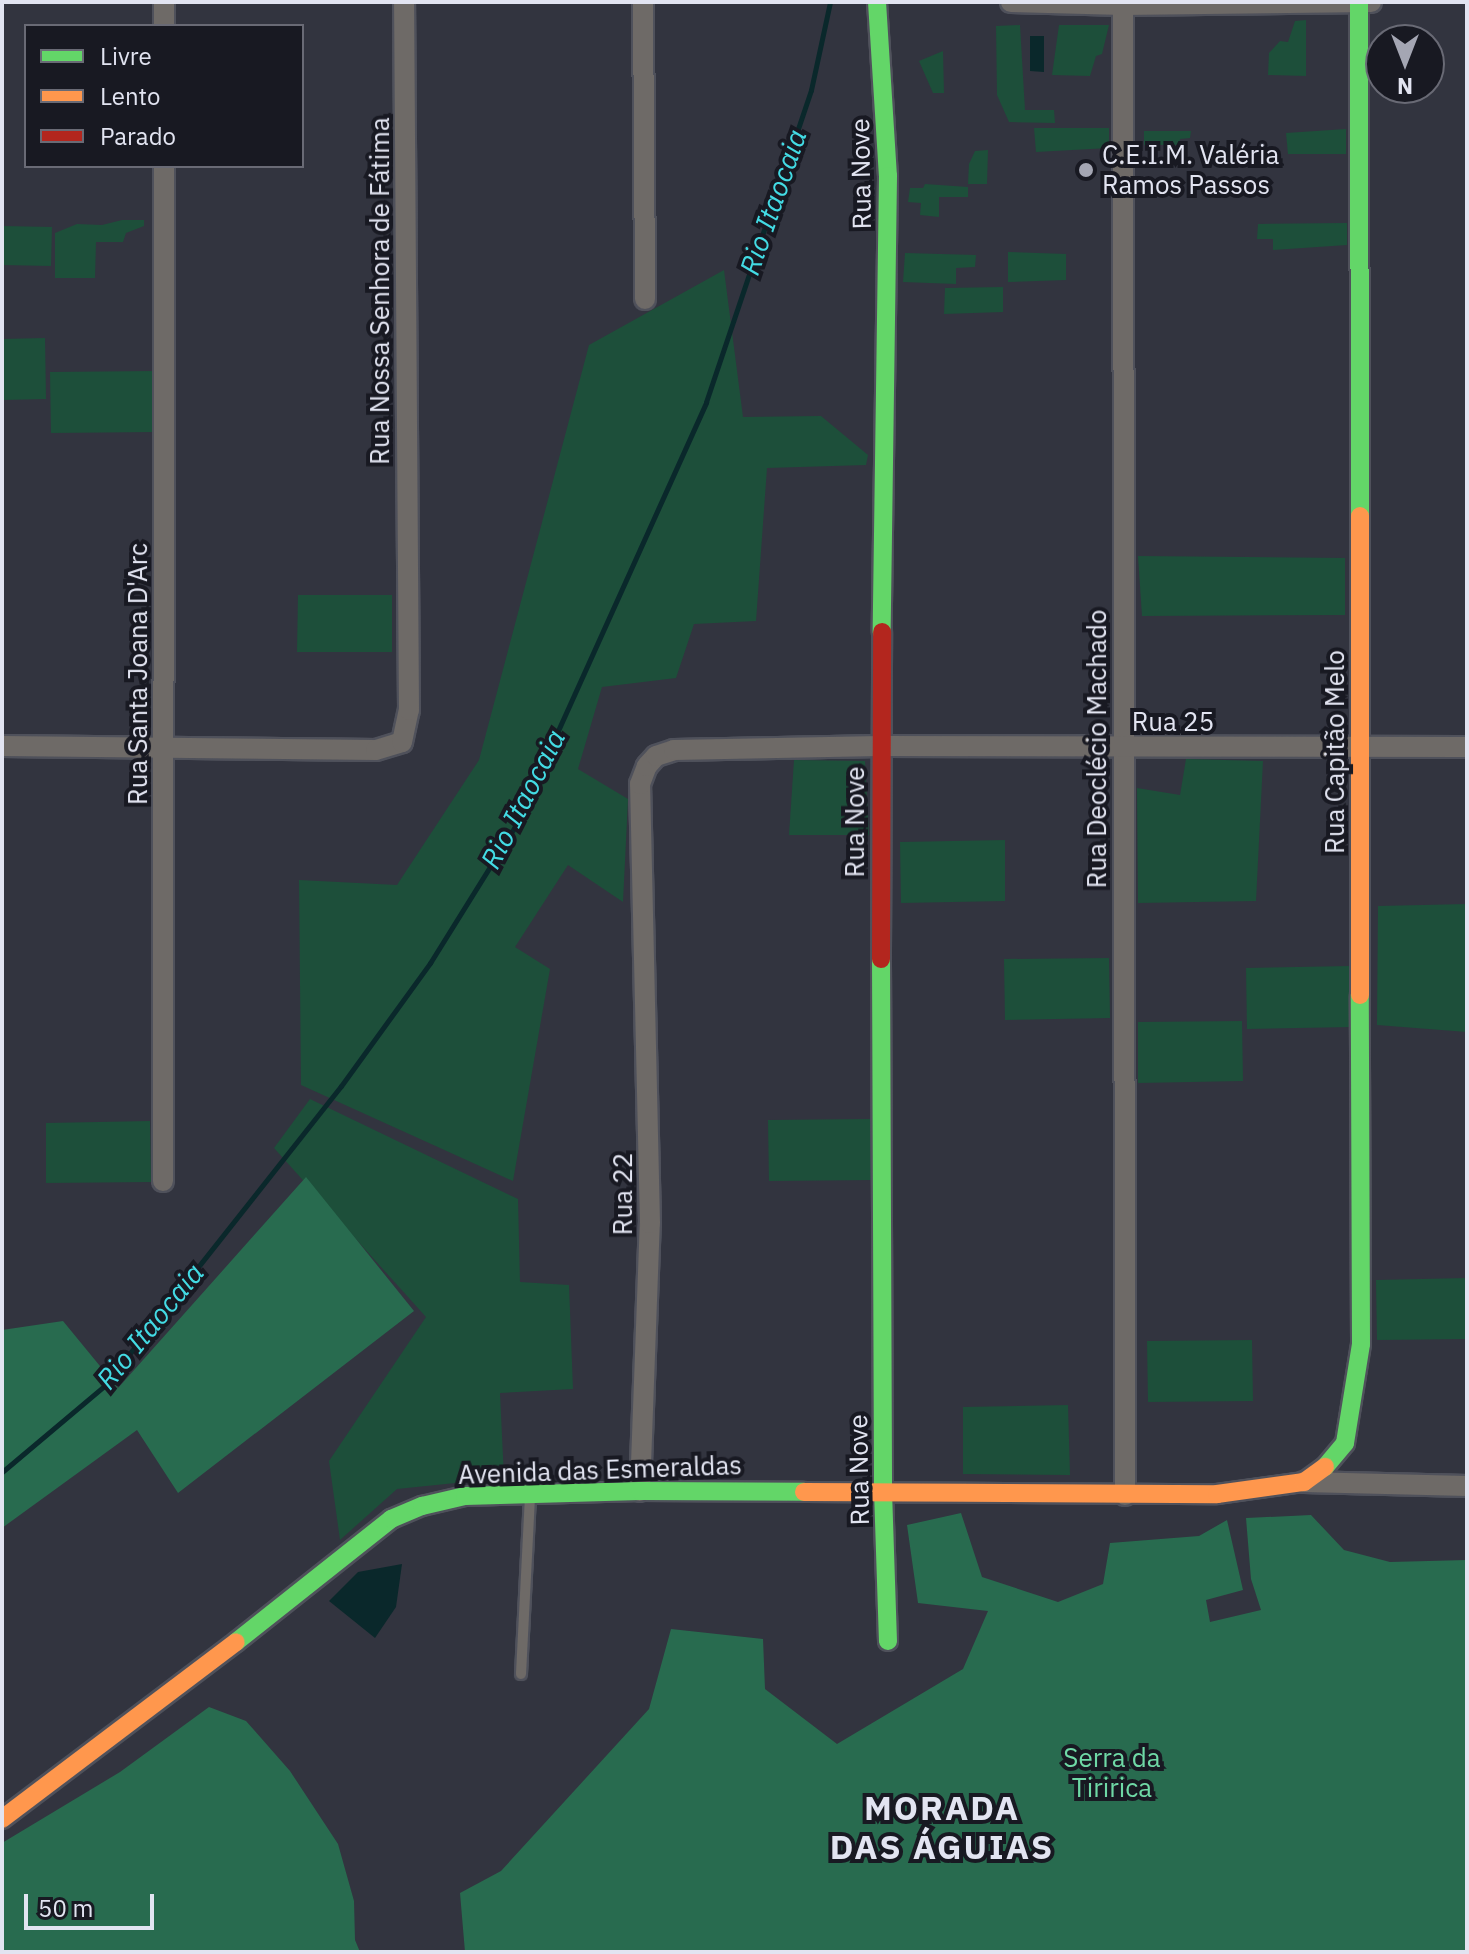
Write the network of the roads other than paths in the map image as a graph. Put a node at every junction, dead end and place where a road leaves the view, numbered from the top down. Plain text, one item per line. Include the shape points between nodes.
1 (164, 2) edge
2 (404, 2) edge
3 (643, 2) edge
4 (877, 2) edge
5 (1011, 2) edge
6 (1359, 2) edge
7 (1373, 2) edge
8 (1123, 4) edge
9 (164, 24) edge
10 (164, 168) edge
11 (645, 299) dead end
12 (2, 746) edge
13 (880, 746) junction
14 (1467, 747) edge
15 (164, 748) junction
16 (1362, 748) junction
17 (1122, 749) junction
18 (643, 897) joint
19 (163, 1181) dead end
20 (1304, 1482) junction
21 (1467, 1486) edge
22 (640, 1491) junction
23 (883, 1491) junction
24 (530, 1494) junction
25 (1125, 1495) junction
26 (888, 1641) dead end
27 (521, 1674) dead end
28 (2, 1819) edge

1 - 9 street
2 - 15 street, Rua Nossa Senhora de Fátima via 409,710 402,742 376,750
3 - 11 street
4 - 13 main road, Rua Nove via 888,176
5 - 8 street
6 - 7 street
6 - 8 street
6 - 16 main road, Rua Capitão Melo
8 - 17 street, Rua Deoclécio Machado
10 - 15 street, Rua Santa Joana D'Arc
12 - 15 street
13 - 17 street, Rua 25
13 - 18 street, Rua 25 via 674,750 656,756 640,784
13 - 23 main road, Rua Nove
14 - 16 street, Rua 25
15 - 19 street, Rua Santa Joana D'Arc
16 - 17 street, Rua 25
16 - 20 main road, Rua Capitão Melo via 1361,1344 1345,1443 1333,1461
17 - 25 street, Rua Deoclécio Machado
18 - 22 street, Rua 22 via 650,1223
20 - 21 street
20 - 25 main road, Avenida das Esmeraldas via 1217,1494
22 - 23 main road, Avenida das Esmeraldas
22 - 24 main road, Avenida das Esmeraldas
23 - 25 main road, Avenida das Esmeraldas
23 - 26 main road, Rua Nove
24 - 27 lane
24 - 28 main road, Avenida das Esmeraldas via 465,1496 391,1519

